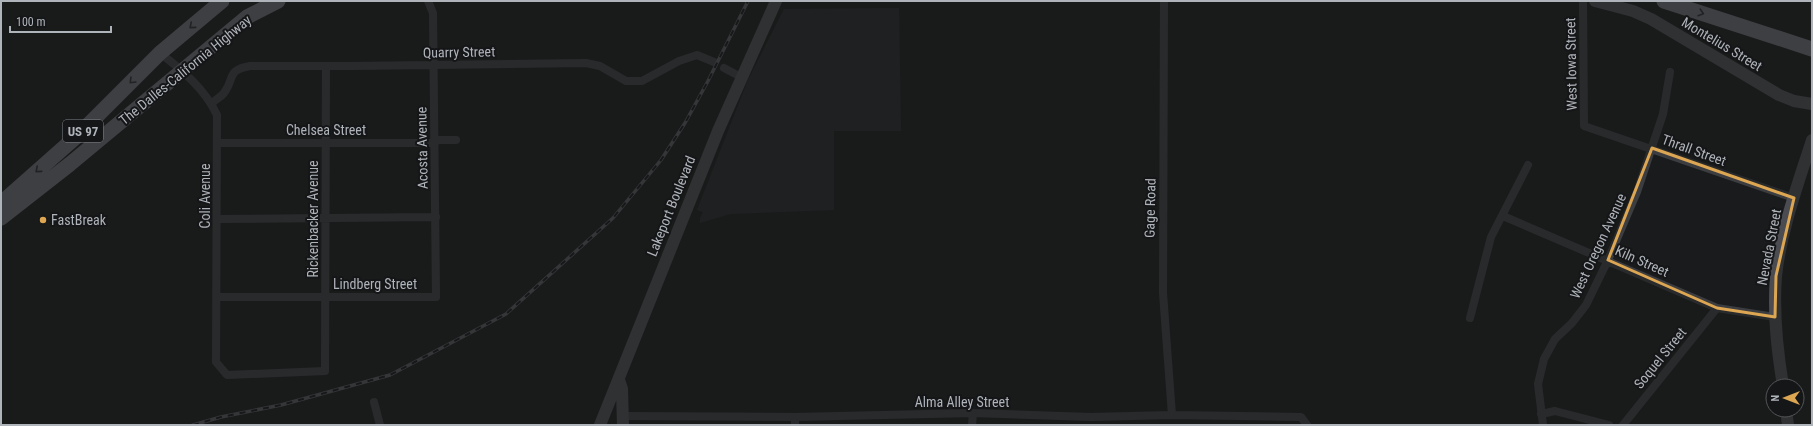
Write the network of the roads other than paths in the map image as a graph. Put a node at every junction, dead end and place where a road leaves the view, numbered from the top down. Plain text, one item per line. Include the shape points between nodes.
1 (222, 1) edge
2 (278, 1) edge
3 (428, 1) edge
4 (776, 1) edge
5 (1164, 1) edge
6 (1583, 1) edge
7 (1595, 1) edge
8 (1664, 1) edge
9 (1812, 49) edge
10 (160, 53) junction
11 (714, 62) dead end
12 (434, 65) junction
13 (326, 66) junction
14 (724, 68) dead end
15 (183, 71) junction
16 (1670, 72) dead end
17 (741, 77) junction
18 (212, 103) junction
19 (1812, 104) edge
20 (1584, 126) joint
21 (456, 140) dead end
22 (1812, 140) edge
23 (435, 141) junction
24 (326, 142) junction
25 (218, 143) junction
26 (1652, 148) junction
27 (1528, 165) dead end
28 (1794, 198) junction
29 (1, 203) edge
30 (1503, 216) junction
31 (436, 217) junction
32 (1, 218) edge
33 (218, 219) junction
34 (326, 219) junction
35 (1608, 260) junction
36 (217, 297) junction
37 (326, 297) junction
38 (436, 297) joint
39 (1717, 308) junction
40 (1775, 317) junction
41 (1470, 318) dead end
42 (325, 371) joint
43 (1782, 378) edge
44 (619, 380) junction
45 (374, 402) dead end
46 (973, 413) junction
47 (1542, 414) junction
48 (1172, 415) junction
49 (884, 416) junction
50 (623, 421) edge
51 (707, 421) edge
52 (795, 421) edge
53 (380, 425) edge
54 (600, 425) edge
55 (884, 425) edge
56 (972, 425) edge
57 (1307, 425) edge
58 (1542, 425) edge
59 (1608, 425) edge
60 (1623, 425) edge

1 -> 10 highway, The Dalles-California Highway / US 97
2 - 15 highway, The Dalles-California Highway / US 97 via 247,18
3 - 12 street, Acosta Avenue via 433,13
4 - 17 street, Lakeport Boulevard
5 - 48 street, Gage Road via 1163,294
6 - 20 street, West Iowa Street
7 - 19 street, Montelius Street via 1633,11 1779,95
8 -> 9 highway
10 - 15 street, Coli Avenue
10 -> 29 highway, The Dalles-California Highway / US 97 via 77,136
11 - 12 street, Quarry Street via 697,55 679,61 642,81 626,81 600,66 586,63
12 - 13 street, Quarry Street
12 - 23 street, Acosta Avenue
13 - 18 street, Quarry Street via 239,68 231,77 224,93
13 - 24 street, Rickenbacker Avenue
14 - 17 street
15 - 18 street, Coli Avenue
15 - 32 highway, The Dalles-California Highway / US 97
16 - 26 street, West Oregon Avenue via 1663,114
17 - 44 street, Lakeport Boulevard
18 - 25 street, Coli Avenue via 217,115
20 - 26 street, Thrall Street
21 - 23 street, Chelsea Street
22 - 28 street, Nevada Street
23 - 24 street, Chelsea Street
23 - 31 street, Acosta Avenue
24 - 25 street, Chelsea Street
24 - 34 street, Rickenbacker Avenue
25 - 33 street, Coli Avenue
26 - 28 street, Thrall Street
26 - 35 street, West Oregon Avenue
27 - 30 street
28 - 40 street, Nevada Street via 1776,276
30 - 35 street, Kiln Street
30 - 41 street via 1491,237
31 - 34 street
31 - 38 street, Acosta Avenue
33 - 34 street
33 - 36 street, Coli Avenue
34 - 37 street, Rickenbacker Avenue
35 - 39 street, Kiln Street
35 - 47 street, West Oregon Avenue via 1586,305 1555,339 1544,358 1538,384
36 - 37 street, Lindberg Street
36 - 42 street, Coli Avenue via 216,362 227,375
37 - 38 street, Lindberg Street
37 - 42 street, Rickenbacker Avenue
39 - 40 street, Kiln Street
39 - 60 street, Soquel Street
40 - 43 street, Nevada Street
44 - 50 street via 622,389
44 - 54 street, Lakeport Boulevard
45 - 53 street
46 - 48 street, Alma Alley Street via 1091,417
46 - 49 street, Alma Alley Street
46 - 56 street
47 - 58 street, West Oregon Avenue
47 - 59 street via 1555,411
48 - 57 street, Alma Alley Street via 1301,418
49 - 52 street, Alma Alley Street
49 - 55 street
50 - 51 street, Alma Alley Street
51 - 52 street, Alma Alley Street

